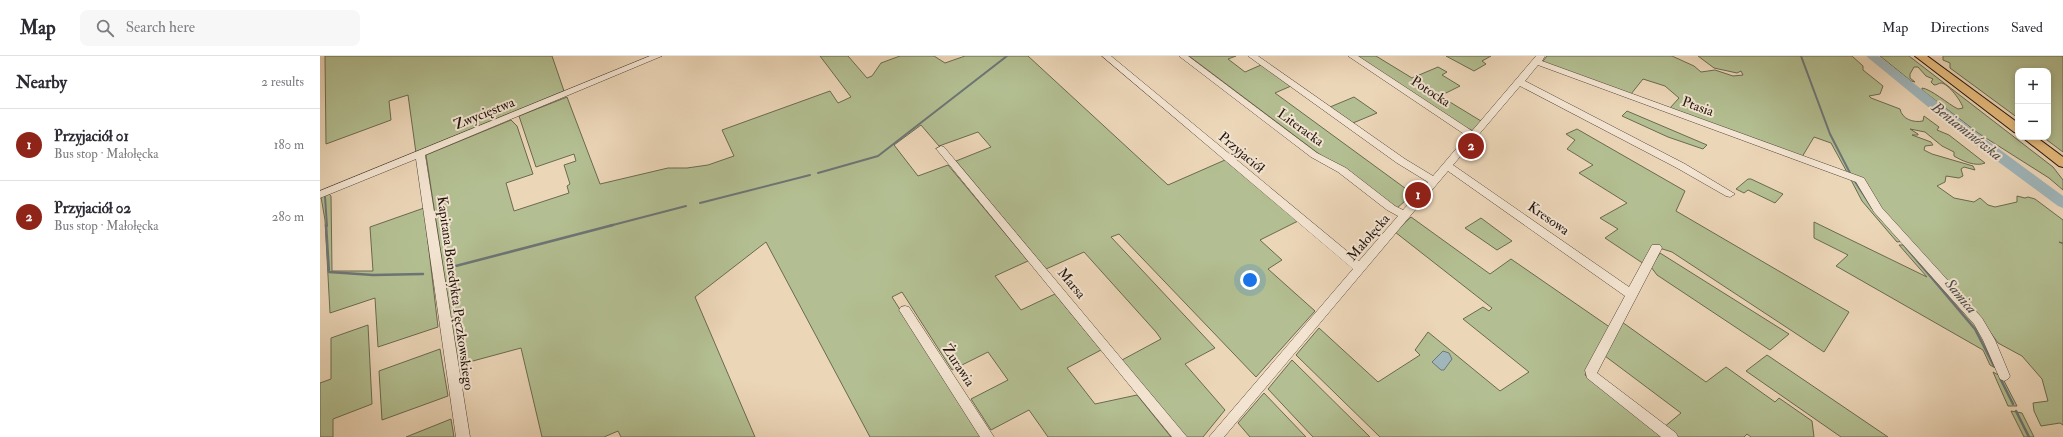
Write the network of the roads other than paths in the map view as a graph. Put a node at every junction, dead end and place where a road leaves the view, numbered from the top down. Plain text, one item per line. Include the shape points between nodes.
1 (658, 56) edge
2 (1106, 56) edge
3 (1182, 56) edge
4 (1252, 56) edge
5 (1352, 56) edge
6 (1920, 56) edge
7 (1539, 59) edge
8 (1520, 82) junction
9 (2015, 127) edge
10 (1474, 136) junction
11 (2032, 140) edge
12 (941, 149) dead end
13 (420, 154) junction
14 (2063, 163) edge
15 (1448, 166) junction
16 (1435, 182) junction
17 (1730, 194) dead end
18 (320, 195) edge
19 (1406, 216) junction
20 (1656, 248) dead end
21 (1361, 269) junction
22 (1632, 295) junction
23 (905, 310) dead end
24 (2004, 376) dead end
25 (463, 437) edge
26 (986, 437) edge
27 (1180, 437) edge
28 (1216, 437) edge
29 (1671, 437) edge

1 - 13 street, Zwycięstwa
2 - 21 street, Przyjaciół
3 - 19 street, Literacka via 1314,155 1342,170 1391,208
4 - 16 street
5 - 10 street, Potocka
6 - 9 main road
7 - 8 street, Małołęcka
7 - 24 street, Ptasia via 1860,180 1878,210 1978,321
8 - 10 street, Małołęcka
8 - 17 street
10 - 15 street, Małołęcka
11 - 14 main road
12 - 27 street, Marsa
13 - 18 street, Zwycięstwa
13 - 25 street, Kapitana Benedykta Pęczkowskiego
15 - 16 street, Małołęcka
15 - 22 street, Kresowa
16 - 19 street, Małołęcka
19 - 21 street, Małołęcka
20 - 22 street
21 - 28 street, Małołęcka
22 - 29 street via 1591,370 1591,375
23 - 26 street, Żurawia

